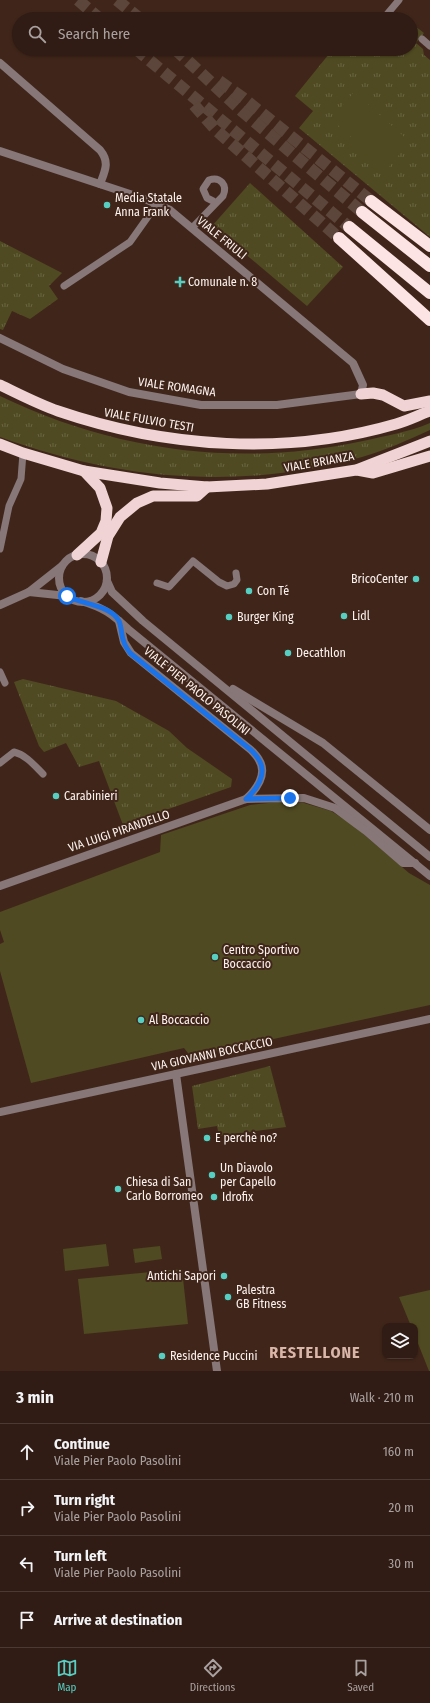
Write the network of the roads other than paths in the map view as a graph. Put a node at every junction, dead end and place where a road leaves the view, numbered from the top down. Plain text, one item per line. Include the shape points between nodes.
1 (399, 0) edge
2 (389, 12) edge
3 (422, 40) dead end
4 (430, 46) edge
5 (0, 63) edge
6 (0, 151) edge
7 (100, 184) junction
8 (213, 200) dead end
9 (371, 201) tunnel mouth
10 (157, 204) junction
11 (362, 212) tunnel mouth
12 (349, 227) tunnel mouth
13 (192, 228) junction
14 (339, 238) tunnel mouth
15 (430, 246) edge
16 (430, 266) edge
17 (64, 286) dead end
18 (430, 293) edge
19 (430, 320) edge
20 (0, 338) edge
21 (0, 385) edge
22 (361, 394) junction
23 (430, 401) edge
24 (430, 411) edge
25 (430, 441) edge
26 (300, 442) joint
27 (0, 444) edge
28 (23, 453) junction
29 (430, 456) edge
30 (356, 470) junction
31 (84, 471) junction
32 (207, 487) junction
33 (0, 550) edge
34 (77, 555) junction
35 (101, 562) junction
36 (62, 566) junction
37 (236, 572) dead end
38 (107, 581) junction
39 (157, 584) dead end
40 (29, 592) junction
41 (67, 596) junction
42 (81, 602) junction
43 (0, 605) edge
44 (119, 620) junction
45 (0, 672) edge
46 (211, 676) junction
47 (5, 683) dead end
48 (0, 763) edge
49 (43, 774) dead end
50 (246, 799) junction
51 (430, 830) edge
52 (430, 857) edge
53 (415, 863) junction
54 (430, 876) edge
55 (0, 886) edge
56 (430, 1019) edge
57 (176, 1074) junction
58 (0, 1112) edge
59 (216, 1371) edge

1 - 2 lane
3 - 4 lane
5 - 7 street via 105,156 107,162
6 - 7 street, VIALE FRIULI
7 - 10 street, VIALE FRIULI
8 - 13 lane via 207,198 203,189 209,180 216,179 224,185 223,196
9 - 15 highway
10 - 13 street, VIALE FRIULI via 170,210
10 - 17 lane via 130,242
11 - 16 highway
12 - 18 highway
13 - 22 street, VIALE FRIULI via 353,363 363,385
14 - 19 highway
20 - 22 street, VIALE ROMAGNA via 63,369 129,392 201,405 277,405
21 - 26 highway, VIALE FULVIO TESTI via 57,411 135,432 180,440 226,444
22 - 23 highway via 383,395 404,406
24 - 26 highway, VIALE BRIANZA via 397,424
25 - 30 highway, VIALE BRIANZA
27 - 28 highway
28 - 31 highway
28 - 33 lane via 21,479 9,506
29 - 30 highway via 373,473
30 - 32 highway, VIALE BRIANZA via 267,484
31 - 32 highway via 160,484
31 - 34 highway via 100,488 107,508 106,521 101,533
32 - 35 highway via 196,496 153,496 137,503 120,517 108,536
34 - 35 street via 90,555
34 - 36 street via 68,559
35 - 38 street via 106,571
36 - 40 street
36 - 41 street via 60,582
37 - 39 lane via 237,580 227,586 193,561 169,587
38 - 42 street via 98,597
38 - 46 street, VIALE PIER PAOLO PASOLINI via 112,592 122,602
40 - 41 street
40 - 43 street
41 - 42 street
42 - 44 street, VIALE PIER PAOLO PASOLINI via 99,606
44 - 50 street, VIALE PIER PAOLO PASOLINI via 124,642 130,653 251,750 260,761 262,771 259,784
44 - 53 street, VIALE PIER PAOLO PASOLINI
45 - 47 lane
46 - 51 street, VIALE PIER PAOLO PASOLINI via 323,743
46 - 52 street, VIALE PIER PAOLO PASOLINI
48 - 49 lane via 14,752 28,759
50 - 53 street, VIALE PIER PAOLO PASOLINI via 304,798 335,808 403,863
50 - 55 street, VIA LUIGI PIRANDELLO
53 - 54 street, VIALE PIER PAOLO PASOLINI
56 - 57 street, VIA GIOVANNI BOCCACCIO
57 - 58 street, VIA GIOVANNI BOCCACCIO
57 - 59 street

